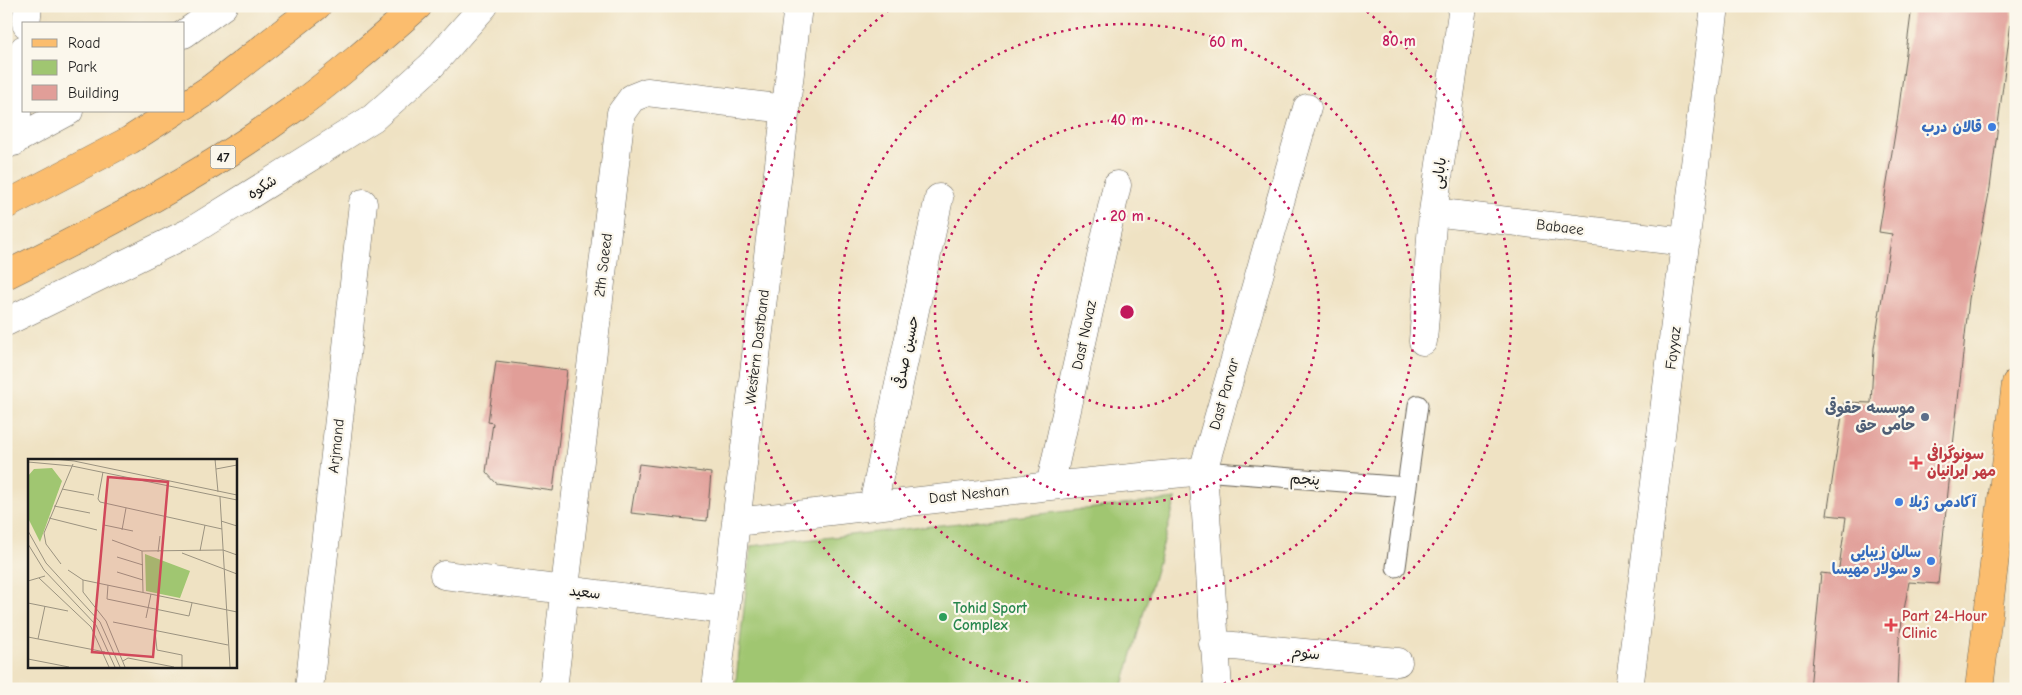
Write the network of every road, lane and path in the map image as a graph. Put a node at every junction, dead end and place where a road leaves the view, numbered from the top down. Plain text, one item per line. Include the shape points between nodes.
1 (28, 6) edge
2 (223, 6) edge
3 (318, 6) edge
4 (418, 6) edge
5 (484, 6) edge
6 (798, 6) edge
7 (1462, 6) edge
8 (1715, 6) edge
9 (26, 22) edge
10 (185, 33) edge
11 (22, 62) edge
12 (185, 105) edge
13 (1307, 108) dead end
14 (786, 109) junction
15 (67, 112) edge
16 (173, 112) edge
17 (10, 143) edge
18 (1117, 185) dead end
19 (939, 198) dead end
20 (363, 203) dead end
21 (6, 205) edge
22 (1433, 212) junction
23 (1686, 242) junction
24 (6, 275) edge
25 (6, 322) edge
26 (1423, 341) dead end
27 (2016, 383) edge
28 (1418, 406) dead end
29 (1203, 471) junction
30 (1050, 486) junction
31 (1406, 487) junction
32 (872, 505) junction
33 (736, 522) junction
34 (1396, 567) dead end
35 (444, 575) dead end
36 (565, 590) junction
37 (725, 610) junction
38 (1213, 644) junction
39 (1398, 662) dead end
40 (309, 689) edge
41 (554, 689) edge
42 (716, 689) edge
43 (1218, 689) edge
44 (1629, 689) edge
45 (1979, 689) edge

1 - 9 street
2 - 10 street
3 - 12 main road
4 - 24 main road, 47 via 292,110 207,168 109,224
5 - 25 street, شکوه via 431,66 372,118 190,232
6 - 14 street, Western Dastband
7 - 22 street, بابایی
8 - 23 street, Fayyaz
11 - 17 street
13 - 29 street, Dast Parvar
14 - 33 street, Western Dastband
14 - 36 street, 2th Saeed via 647,92 632,98 621,113
15 - 17 street
16 - 21 main road via 130,140
18 - 30 street, Dast Navaz
19 - 32 street, حسین صدقی
20 - 40 street, Arjmand
22 - 23 street, Babaee
22 - 26 street, بابایی
23 - 44 street, Fayyaz
27 - 45 main road
28 - 31 lane
29 - 30 street, Dast Neshan
29 - 31 lane, پنجم
29 - 38 street, Dast Parvar
30 - 32 street, Dast Neshan
31 - 34 lane
32 - 33 street, Dast Neshan
33 - 37 street, Western Dastband
35 - 36 street, سعید
36 - 37 street, سعید
36 - 41 street, 2th Saeed
37 - 42 street, Western Dastband
38 - 39 street, سوم
38 - 43 street, Dast Parvar

